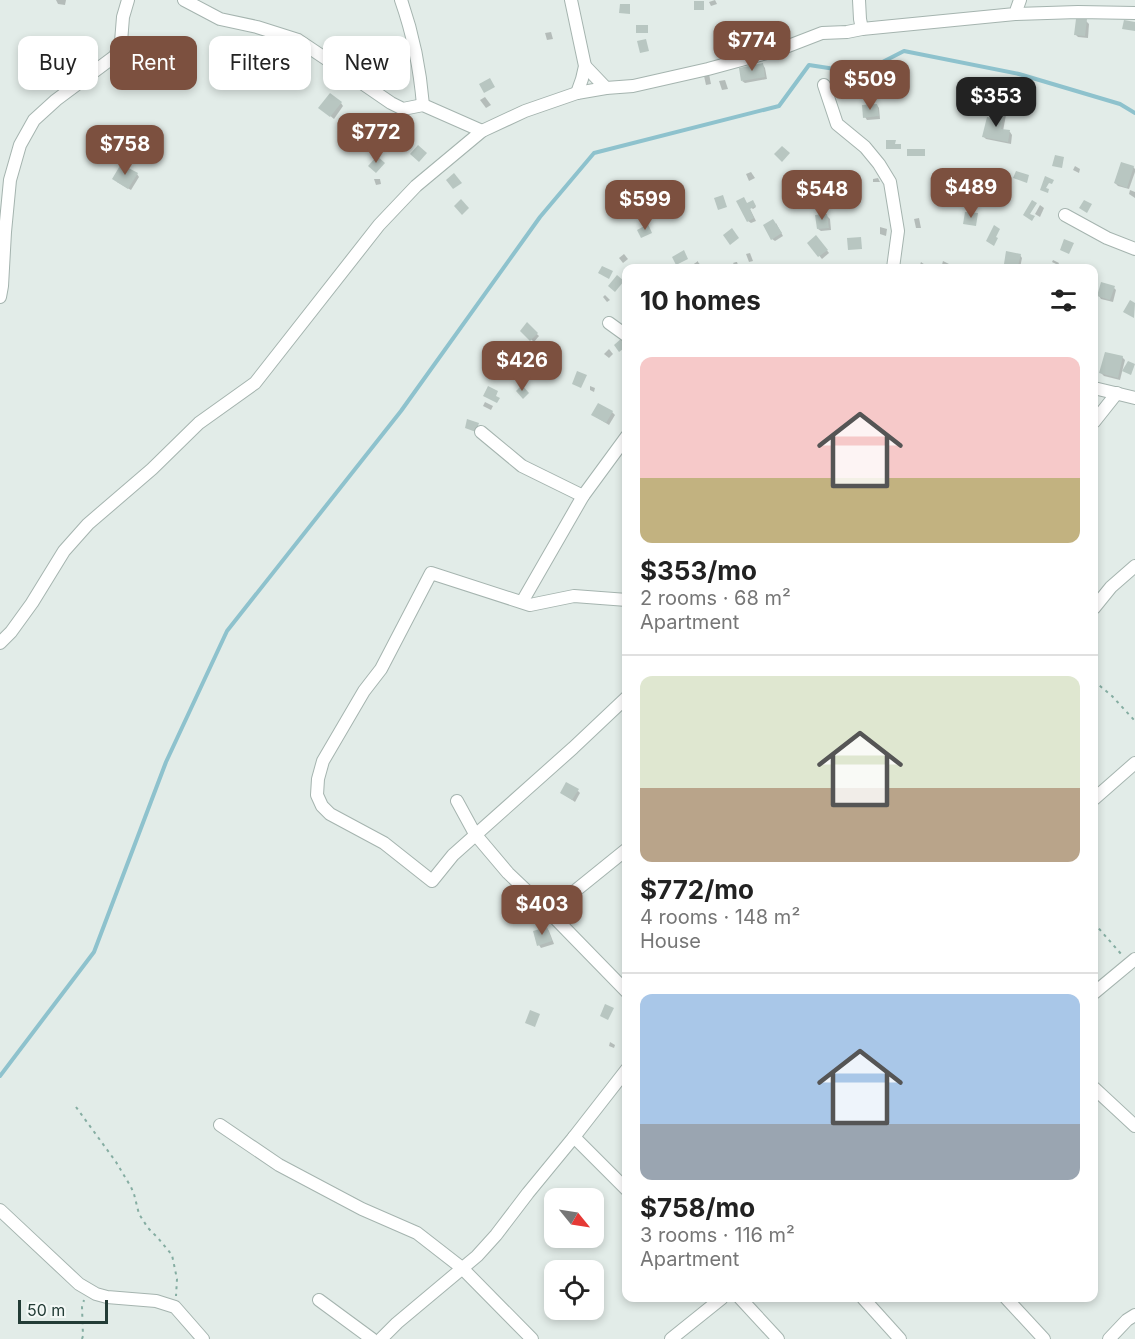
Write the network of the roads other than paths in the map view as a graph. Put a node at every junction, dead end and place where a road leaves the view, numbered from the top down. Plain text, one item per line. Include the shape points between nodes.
1 (128, 0) edge
2 (184, 0) edge
3 (401, 0) edge
4 (571, 0) edge
5 (859, 0) edge
6 (1020, 0) edge
7 (1135, 13) edge
8 (1016, 14) junction
9 (862, 29) junction
10 (585, 66) junction
11 (824, 84) dead end
12 (606, 88) junction
13 (577, 93) junction
14 (423, 105) junction
15 (482, 131) junction
16 (1065, 215) dead end
17 (1135, 249) edge
18 (894, 264) edge
19 (0, 297) edge
20 (609, 323) dead end
21 (622, 332) edge
22 (1098, 389) edge
23 (1117, 393) junction
24 (1135, 398) edge
25 (1098, 417) edge
26 (481, 432) dead end
27 (622, 443) edge
28 (584, 496) junction
29 (1135, 566) edge
30 (622, 600) edge
31 (522, 602) junction
32 (1098, 603) edge
33 (0, 643) edge
34 (622, 702) edge
35 (1135, 763) edge
36 (1098, 795) edge
37 (457, 801) dead end
38 (476, 834) junction
39 (622, 853) edge
40 (549, 912) junction
41 (1132, 961) edge
42 (622, 987) edge
43 (1098, 990) edge
44 (622, 1075) edge
45 (1098, 1092) edge
46 (220, 1125) dead end
47 (1135, 1126) edge
48 (574, 1137) junction
49 (622, 1185) edge
50 (0, 1210) edge
51 (462, 1268) junction
52 (319, 1300) dead end
53 (717, 1302) edge
54 (744, 1302) edge
55 (867, 1302) edge
56 (1010, 1302) edge
57 (1135, 1315) edge
58 (203, 1339) edge
59 (372, 1339) edge
60 (381, 1339) edge
61 (532, 1339) edge
62 (670, 1339) edge
63 (778, 1339) edge
64 (900, 1339) edge
65 (1044, 1339) edge
66 (1109, 1339) edge

1 - 19 street via 115,56 34,120 20,145 10,180
2 - 14 street via 220,19 298,40 403,109
3 - 14 street via 412,31
4 - 10 street
5 - 9 street
6 - 8 street
7 - 8 street
8 - 9 street
9 - 12 street via 822,33 708,69
10 - 12 street
10 - 13 street
11 - 18 street via 837,124 866,147 890,182 898,231
12 - 13 street
13 - 15 street
14 - 15 street
15 - 33 street via 416,186 379,225 255,383 200,423 88,524 64,551 32,603
16 - 17 street
20 - 21 street
22 - 23 street
23 - 24 street
23 - 25 street
26 - 28 street via 522,466
27 - 28 street
28 - 31 street
29 - 32 street
30 - 31 street via 574,596 530,605
31 - 38 street via 431,573 381,669 323,761 318,779 317,795 330,814 384,843 432,881
34 - 38 street
35 - 36 street
37 - 38 street
38 - 40 street via 508,873
39 - 40 street
40 - 42 street
41 - 43 street
44 - 48 street
45 - 47 street
46 - 51 street via 279,1165 417,1233
48 - 49 street
48 - 51 street via 496,1235
50 - 58 street via 79,1284 107,1298 156,1301 175,1307
51 - 60 street
51 - 61 street
52 - 59 street
53 - 62 street
54 - 63 street
55 - 64 street
56 - 65 street
57 - 66 street

